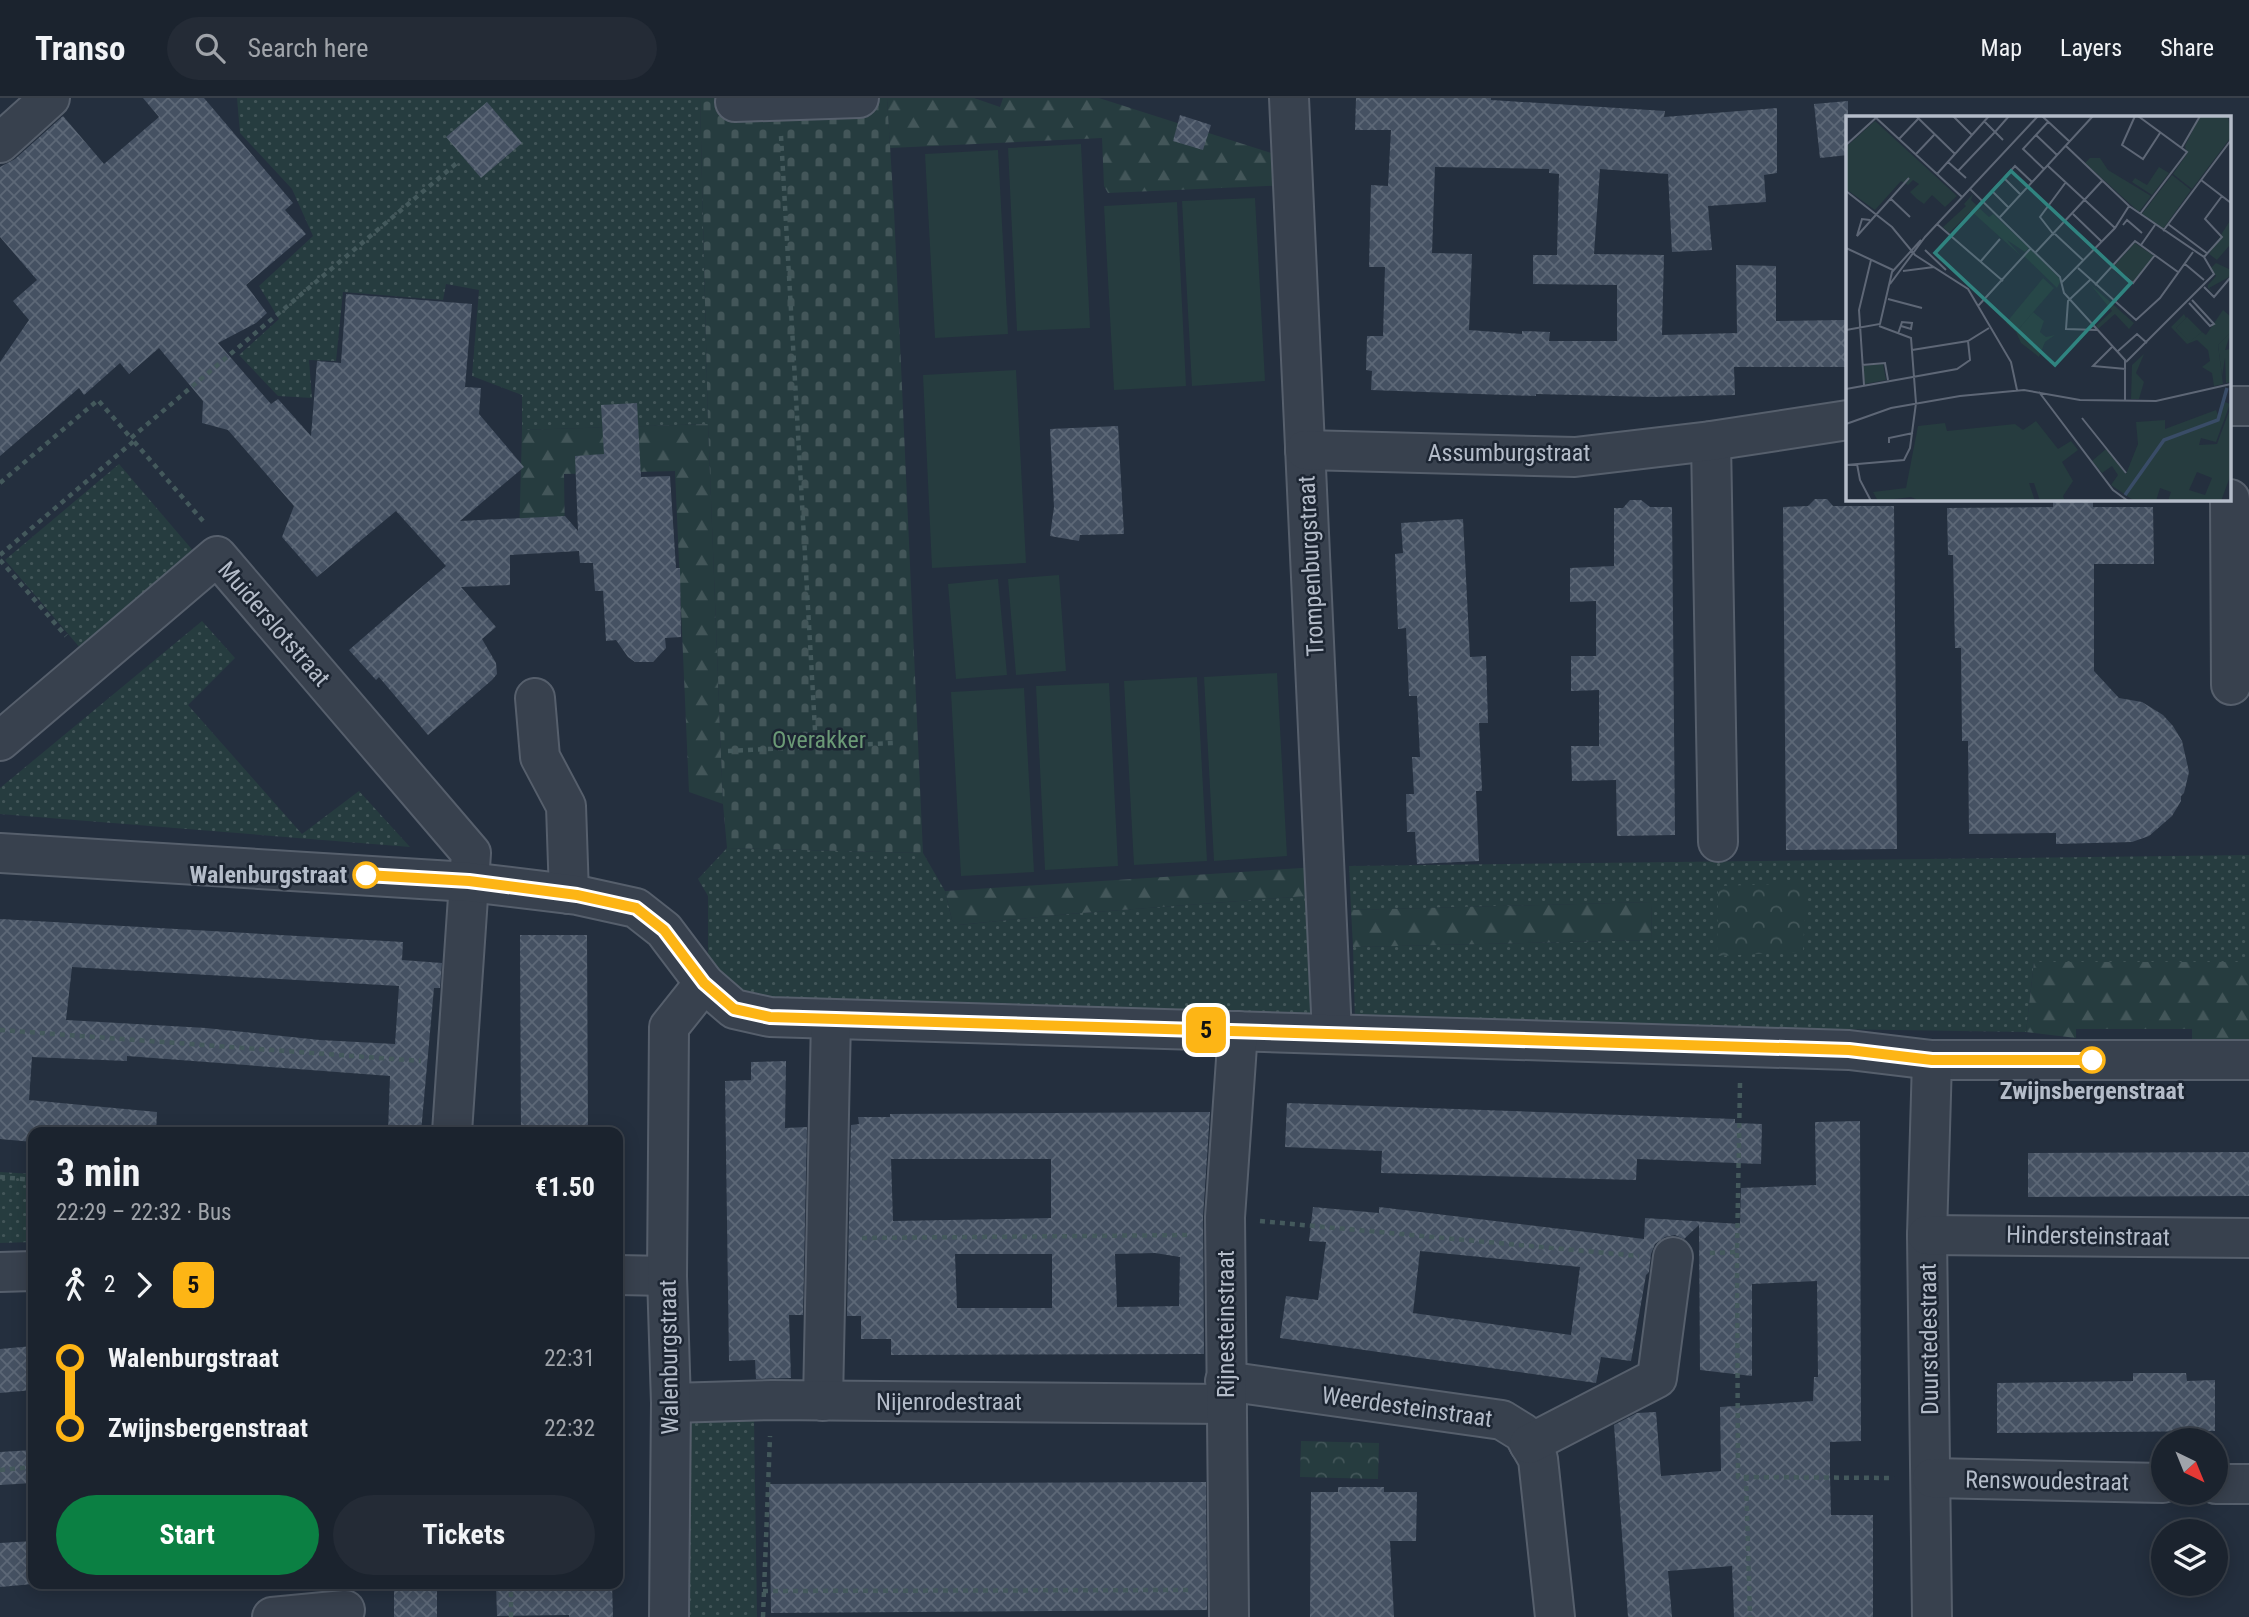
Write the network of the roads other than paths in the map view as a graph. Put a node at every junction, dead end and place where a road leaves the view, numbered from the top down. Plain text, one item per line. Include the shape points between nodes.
1 (859, 98) edge
2 (1289, 98) edge
3 (44, 100) edge
4 (736, 102) dead end
5 (0, 143) edge
6 (1846, 421) edge
7 (1711, 441) junction
8 (1305, 450) junction
9 (2230, 500) edge
10 (2231, 685) dead end
11 (535, 698) dead end
12 (0, 741) edge
13 (1718, 842) dead end
14 (0, 853) edge
15 (469, 881) junction
16 (569, 894) junction
17 (704, 983) junction
18 (831, 1019) junction
19 (1238, 1031) junction
20 (1332, 1034) junction
21 (1932, 1060) junction
22 (2249, 1060) edge
23 (452, 1127) edge
24 (1927, 1235) junction
25 (2249, 1238) edge
26 (1673, 1257) road end
27 (0, 1272) edge
28 (28, 1272) edge
29 (623, 1275) edge
30 (667, 1276) junction
31 (1226, 1393) junction
32 (822, 1401) junction
33 (671, 1403) junction
34 (1530, 1444) junction
35 (1932, 1478) junction
36 (2151, 1483) edge
37 (2228, 1484) edge
38 (2249, 1485) edge
39 (1228, 1603) edge
40 (345, 1604) edge
41 (272, 1617) edge
42 (669, 1617) edge
43 (1555, 1617) edge
44 (1932, 1617) edge

1 - 4 street
2 - 8 street, Trompenburgstraat
3 - 5 street
6 - 7 street, Assumburgstraat
7 - 8 street, Assumburgstraat via 1575,457
7 - 13 street
8 - 20 street, Trompenburgstraat
9 - 10 street
11 - 16 street via 540,757 566,806
12 - 15 street, Muiderslotstraat via 217,556 471,853
14 - 15 street
15 - 16 street
15 - 23 street, Muiderslotstraat
16 - 17 street via 636,908 664,930
17 - 18 street via 734,1009 770,1017
17 - 30 street, Walenburgstraat via 669,1027
18 - 19 street
18 - 32 street
19 - 20 street
19 - 31 street, Rijnesteinstraat via 1225,1226
20 - 21 street via 1849,1050
21 - 22 street
21 - 24 street, Duurstedestraat
24 - 25 street, Hindersteinstraat
24 - 35 street, Duurstedestraat
26 - 34 street via 1657,1378
27 - 28 street
29 - 30 street
30 - 33 street, Walenburgstraat
31 - 32 street, Nijenrodestraat
31 - 34 street, Weerdesteinstraat via 1502,1420 1523,1433
31 - 39 street, Rijnesteinstraat
32 - 33 street, Nijenrodestraat
33 - 42 street, Walenburgstraat
34 - 43 street via 1538,1459
35 - 36 street, Renswoudestraat
35 - 44 street, Duurstedestraat
37 - 38 street
40 - 41 street

